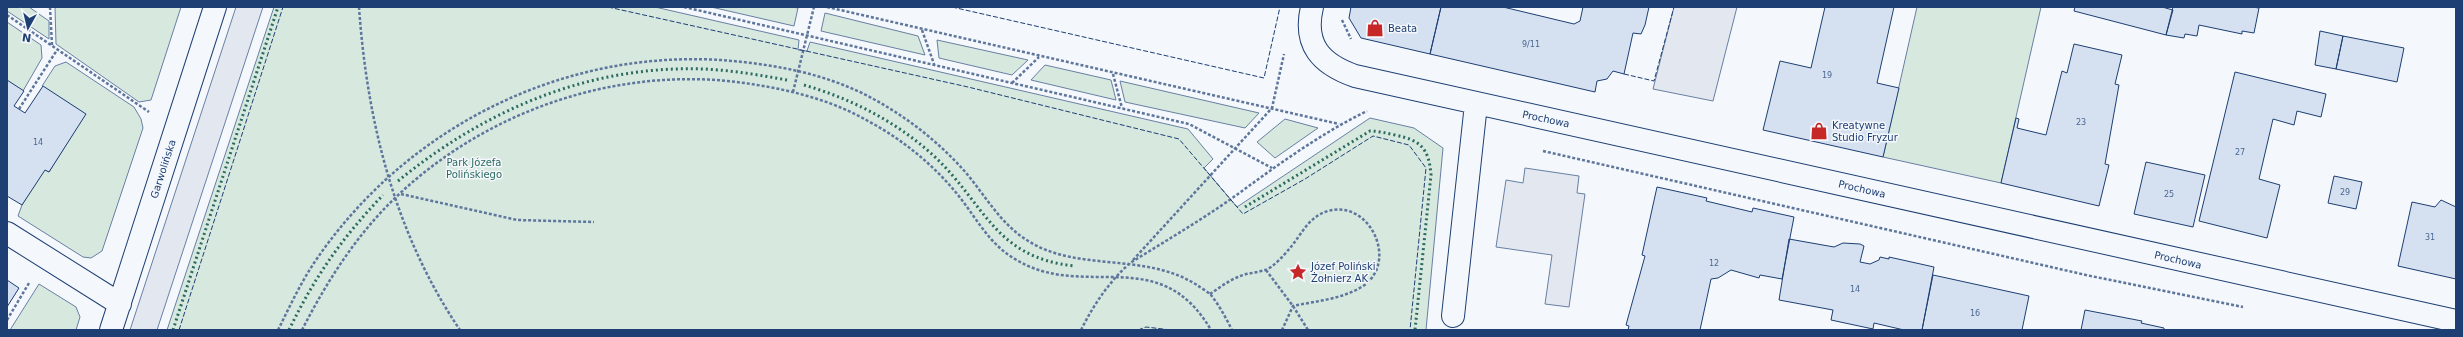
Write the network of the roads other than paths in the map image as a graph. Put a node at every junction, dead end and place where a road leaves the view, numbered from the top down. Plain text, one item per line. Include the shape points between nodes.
1 (214, 7) edge
2 (1311, 9) edge
3 (1476, 104) junction
4 (7, 232) edge
5 (120, 304) junction
6 (1453, 316) dead end
7 (2456, 321) edge
8 (111, 330) edge

1 - 5 street, Garwolińska
2 - 3 street, Prochowa via 1309,31 1314,48 1325,61 1339,70
3 - 6 street
3 - 7 street, Prochowa
4 - 5 street
5 - 8 street, Garwolińska

